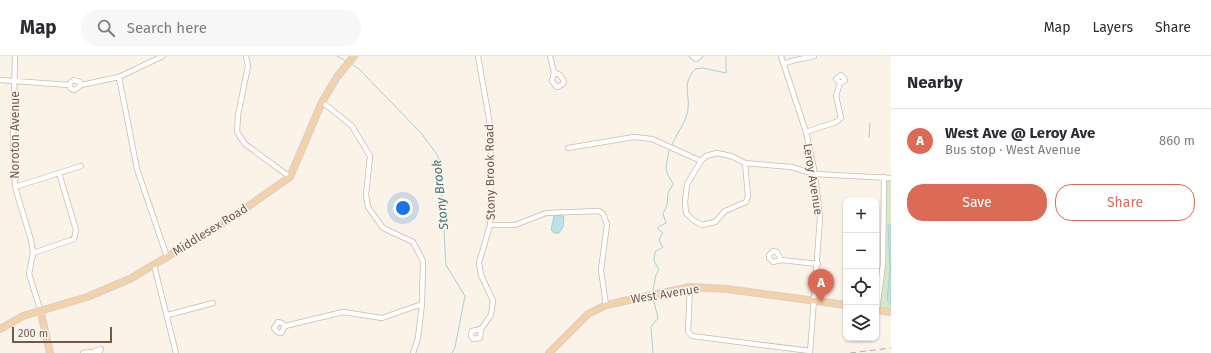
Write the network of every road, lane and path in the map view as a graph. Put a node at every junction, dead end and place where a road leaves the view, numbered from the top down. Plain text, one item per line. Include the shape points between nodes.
1 (15, 56) edge
2 (163, 56) edge
3 (246, 56) edge
4 (354, 56) edge
5 (478, 56) edge
6 (550, 56) edge
7 (692, 56) edge
8 (700, 56) edge
9 (781, 56) edge
10 (814, 56) edge
11 (784, 64) junction
12 (554, 72) dead end
13 (119, 77) junction
14 (0, 80) edge
15 (15, 82) junction
16 (840, 84) dead end
17 (69, 85) junction
18 (81, 85) junction
19 (322, 102) junction
20 (806, 132) junction
21 (568, 148) dead end
22 (701, 161) junction
23 (745, 163) junction
24 (81, 166) dead end
25 (59, 173) junction
26 (815, 174) junction
27 (290, 177) junction
28 (884, 177) junction
29 (891, 178) edge
30 (15, 187) junction
31 (490, 225) junction
32 (33, 253) junction
33 (167, 257) junction
34 (781, 260) dead end
35 (818, 264) junction
36 (154, 265) junction
37 (690, 287) junction
38 (815, 300) junction
39 (213, 303) dead end
40 (422, 304) junction
41 (606, 305) junction
42 (843, 305) edge
43 (878, 305) edge
44 (40, 309) junction
45 (879, 310) edge
46 (891, 312) edge
47 (168, 315) junction
48 (285, 326) dead end
49 (0, 329) edge
50 (481, 329) dead end
51 (95, 351) dead end
52 (810, 352) edge
53 (50, 353) edge
54 (83, 353) edge
55 (176, 353) edge
56 (413, 353) edge
57 (549, 353) edge

1 - 15 street, Noroton Avenue
2 - 13 street
3 - 27 street via 248,66 237,132 245,144
4 - 19 main road
5 - 31 street, Stony Brook Road via 491,138
6 - 12 street
7 - 8 street via 696,59
9 - 11 street, Leroy Avenue
10 - 11 street
11 - 20 street, Leroy Avenue
13 - 18 street
13 - 33 street via 137,169
14 - 15 street
15 - 17 street
15 - 30 street, Noroton Avenue via 12,143
16 - 20 street via 836,96 841,118
17 - 18 street via 73,90
17 - 18 street via 72,80 76,80
19 - 27 main road
19 - 40 street via 352,126 370,156 366,195 368,207 383,228 412,242 423,261
20 - 26 street, Leroy Avenue
21 - 22 street via 646,137
22 - 23 street via 706,156 717,153
22 - 23 street via 687,184 685,202 686,213 702,225 715,222 725,211 746,202 748,196
23 - 26 street via 791,167
24 - 25 street
25 - 30 street
25 - 32 street via 76,235 74,239
26 - 28 street
26 - 35 street, Leroy Avenue via 820,218
27 - 33 main road, Middlesex Road via 230,219
28 - 29 street
28 - 43 street via 883,264
30 - 32 street, Noroton Avenue
31 - 41 street, Stony Brook Road via 514,225 546,213 603,214 607,224 601,270
31 - 50 street via 479,263 481,275 493,301 491,315
32 - 44 street, Noroton Avenue via 29,274
33 - 36 main road, Middlesex Road
34 - 35 street
35 - 38 street, Leroy Avenue
36 - 44 main road, Middlesex Road via 130,279 87,297
36 - 47 street
37 - 38 main road, West Avenue
37 - 41 main road, West Avenue
37 - 52 street via 688,331 692,336
38 - 42 main road, West Avenue
38 - 52 street, Leroy Avenue
39 - 47 street
40 - 48 street via 382,318 343,312
40 - 56 street via 418,338
41 - 57 main road, West Avenue via 588,314
44 - 49 main road, Middlesex Road
44 - 53 main road, Noroton Avenue
45 - 46 main road
47 - 55 street
51 - 54 street

